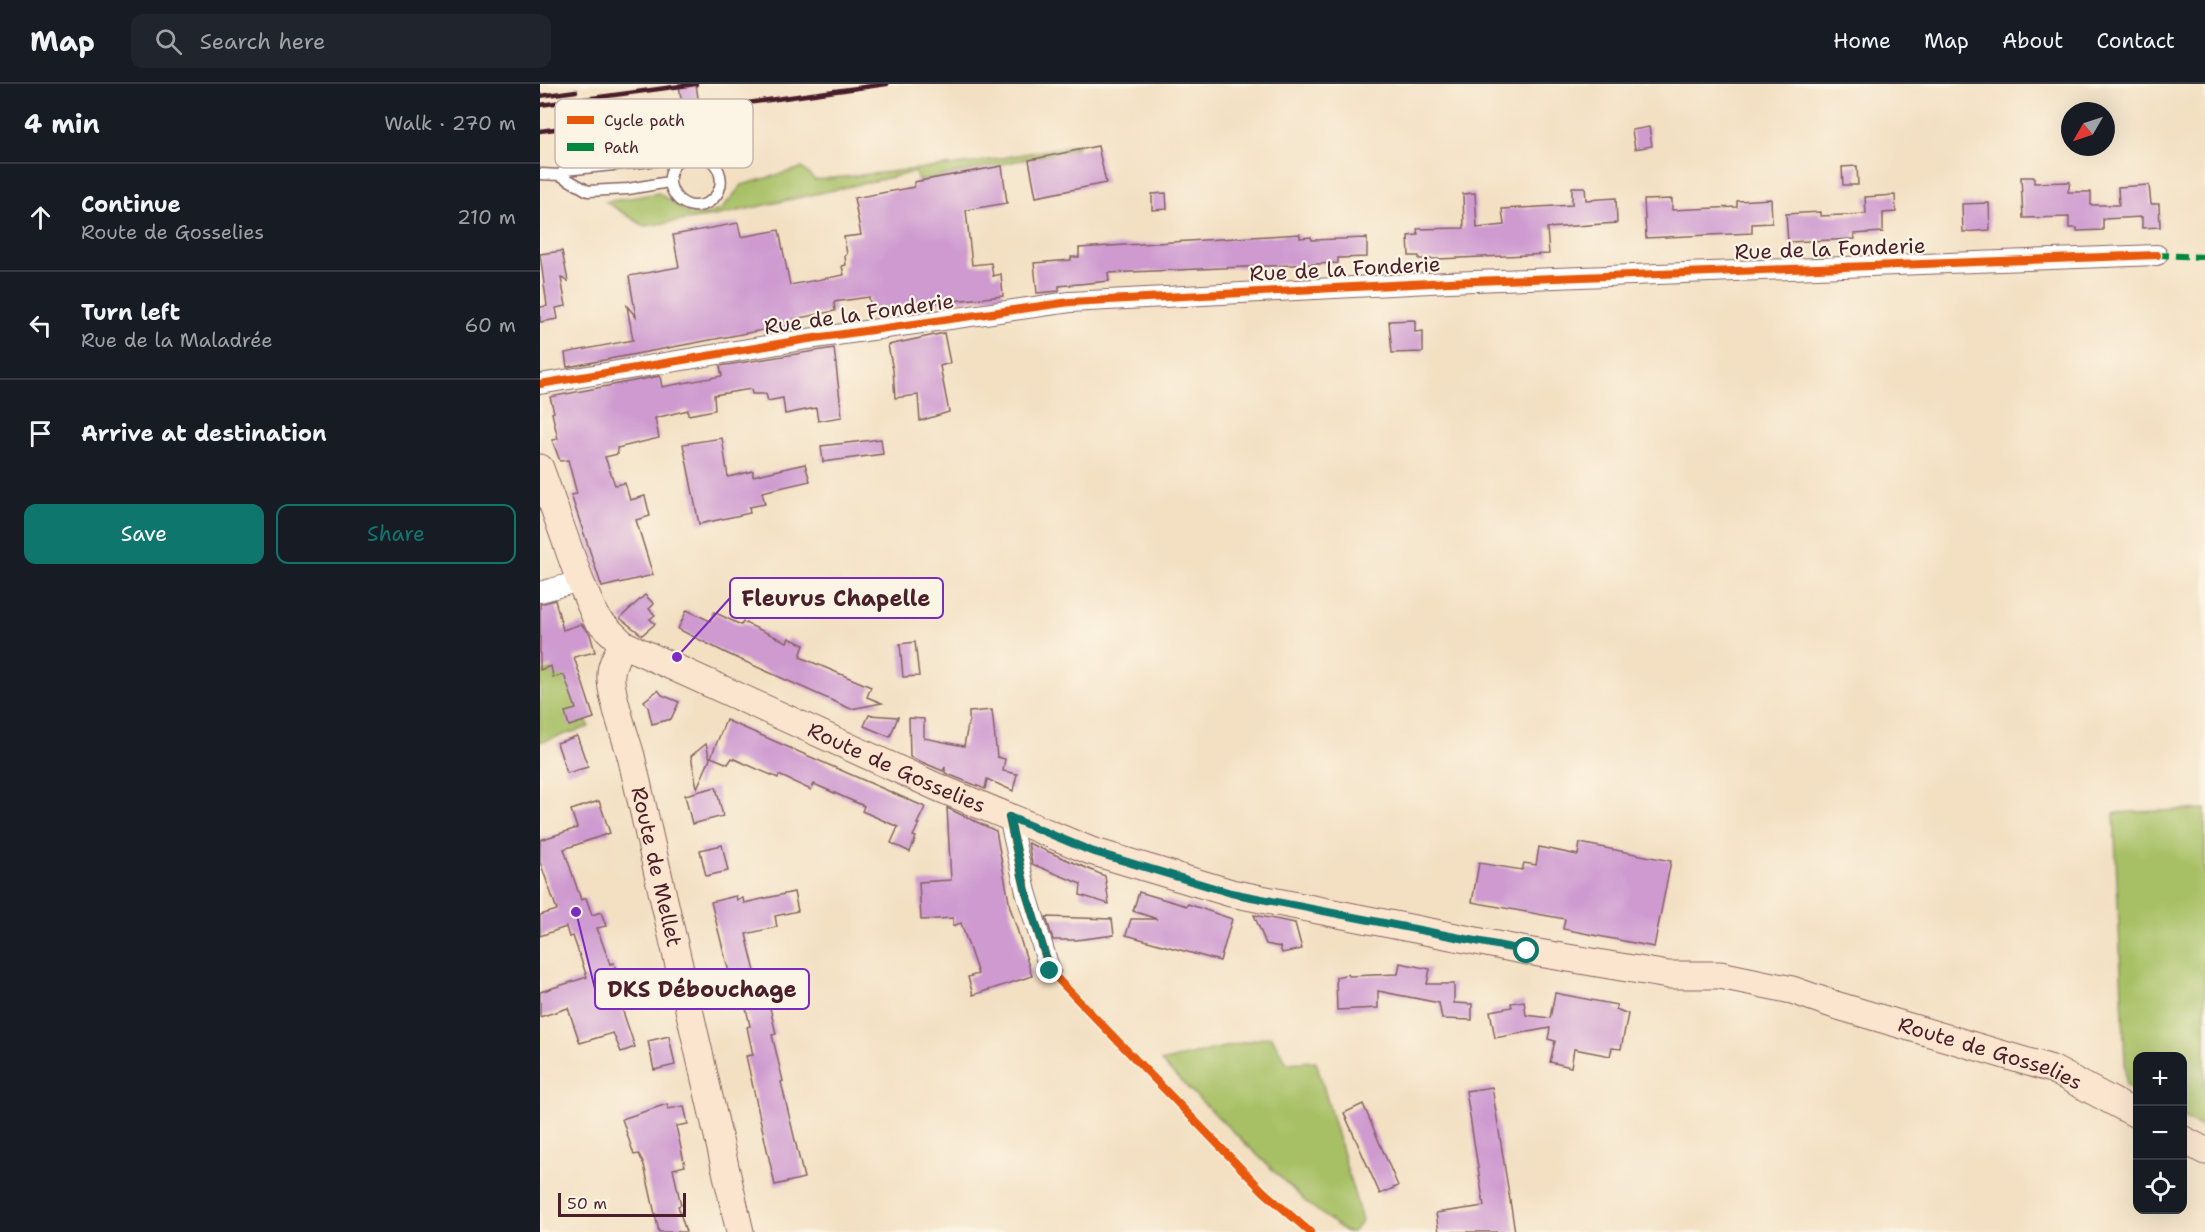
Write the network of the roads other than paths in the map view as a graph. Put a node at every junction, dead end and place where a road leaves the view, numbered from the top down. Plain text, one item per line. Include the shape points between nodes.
1 (586, 168) edge
2 (672, 168) edge
3 (716, 168) edge
4 (540, 174) edge
5 (560, 175) junction
6 (669, 182) junction
7 (2157, 255) dead end
8 (540, 384) edge
9 (540, 468) edge
10 (580, 581) junction
11 (540, 592) edge
12 (623, 644) junction
13 (1009, 817) junction
14 (1050, 971) dead end
15 (2133, 1112) edge
16 (2187, 1142) edge
17 (2205, 1151) edge
18 (740, 1232) edge

1 - 5 lane via 565,170
2 - 6 lane
3 - 6 lane via 720,175 718,191 706,203 690,206 676,197
4 - 5 lane
5 - 6 lane via 588,190
7 - 8 street, Rue de la Fonderie via 1449,282 1070,302 808,339
9 - 10 main road, Route de Gosselies
10 - 11 street
10 - 12 main road, Route de Gosselies via 596,618
12 - 13 main road, Route de Gosselies
12 - 18 main road, Route de Mellet via 611,675 616,701
13 - 14 street
13 - 15 main road, Route de Gosselies via 1091,851 1231,893 1527,951 1668,975 1720,975 1792,990 2052,1069
16 - 17 main road

